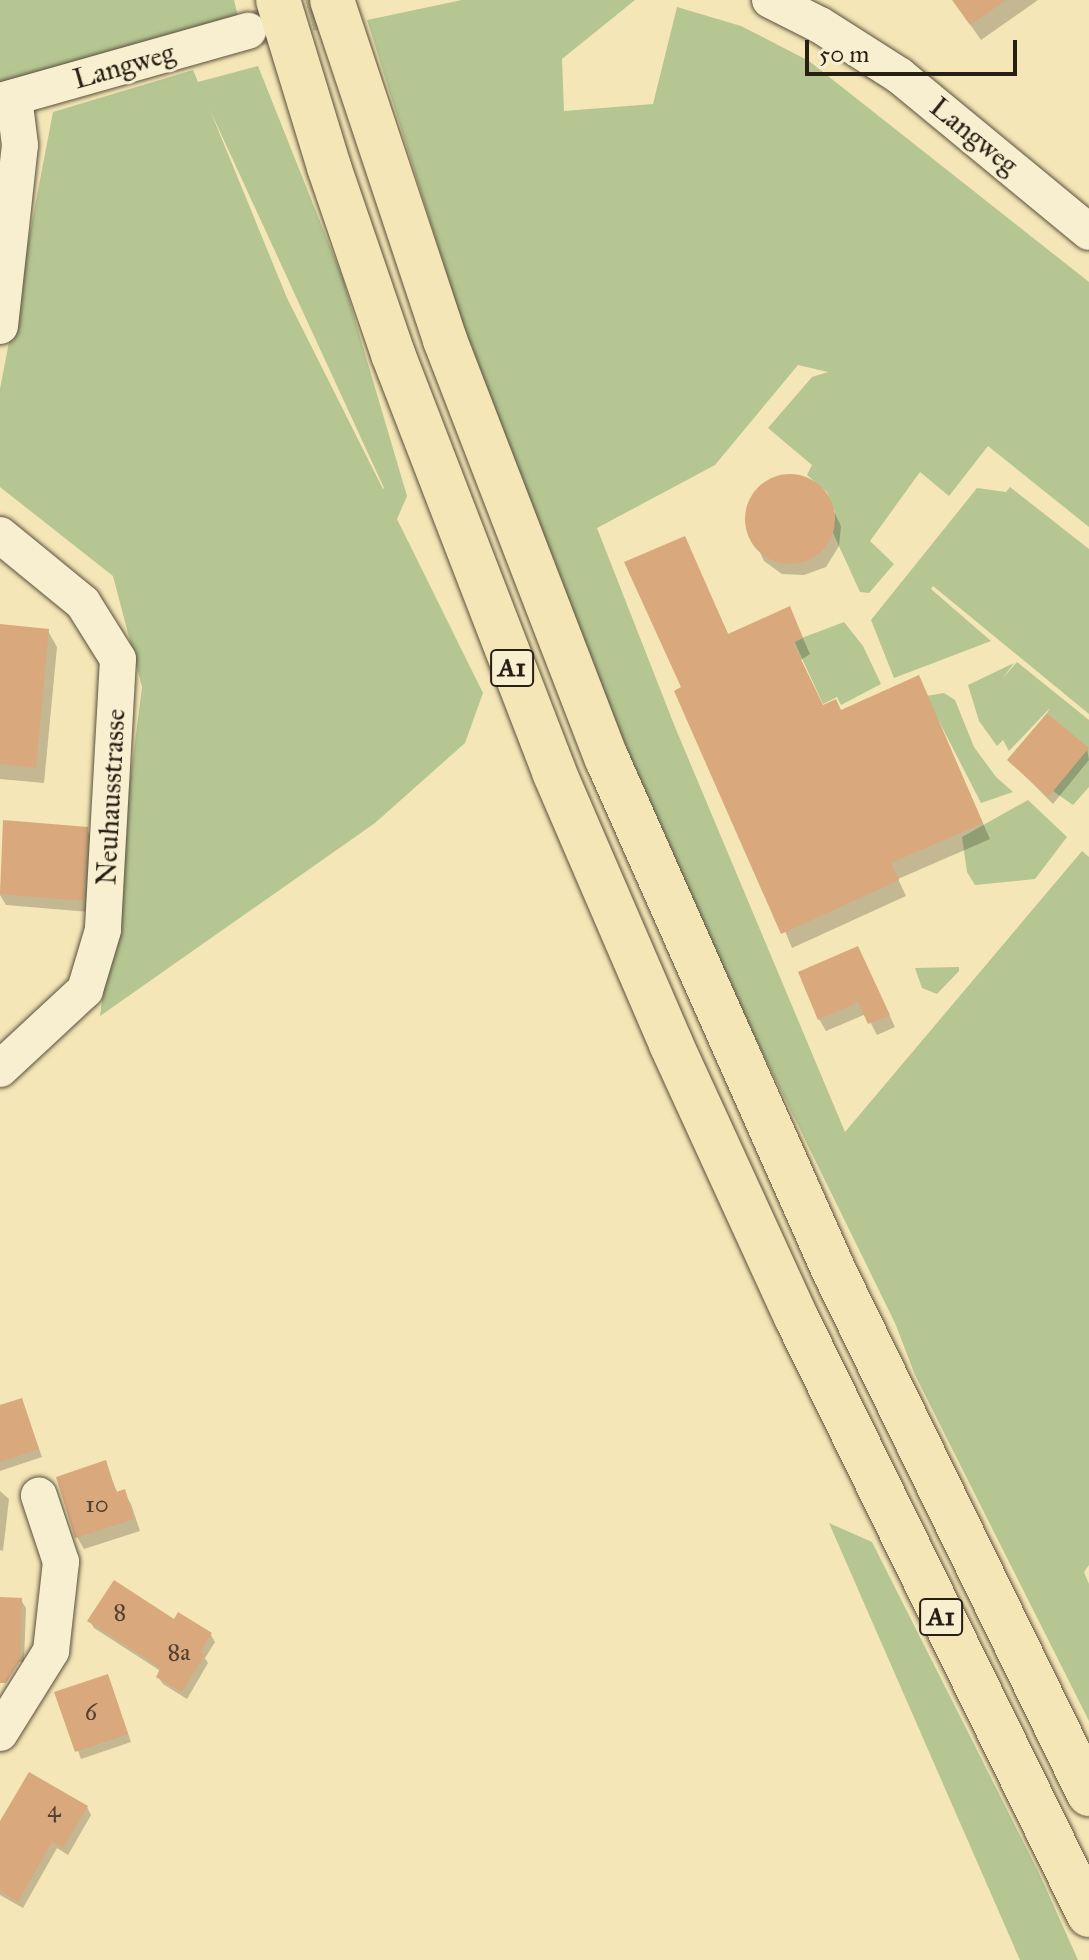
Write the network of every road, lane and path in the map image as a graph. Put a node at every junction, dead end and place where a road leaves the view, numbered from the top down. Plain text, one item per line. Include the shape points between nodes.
1 (278, 0) edge
2 (332, 0) edge
3 (770, 0) edge
4 (248, 31) tunnel mouth
5 (7, 99) edge
6 (1089, 232) edge
7 (0, 326) edge
8 (0, 535) edge
9 (0, 1069) edge
10 (39, 1496) dead end
11 (0, 1733) edge
12 (1089, 1794) edge
13 (1089, 1915) edge

1 - 13 highway, A1 via 393,354 554,772 796,1317
2 - 12 highway, A1 via 445,340 607,759 821,1244
3 - 6 street, Langweg via 900,76
4 - 5 street, Langweg
5 - 7 street via 20,145
8 - 9 street, Neuhausstrasse via 83,603 118,659 103,930 85,990
10 - 11 street via 61,1562 51,1651

